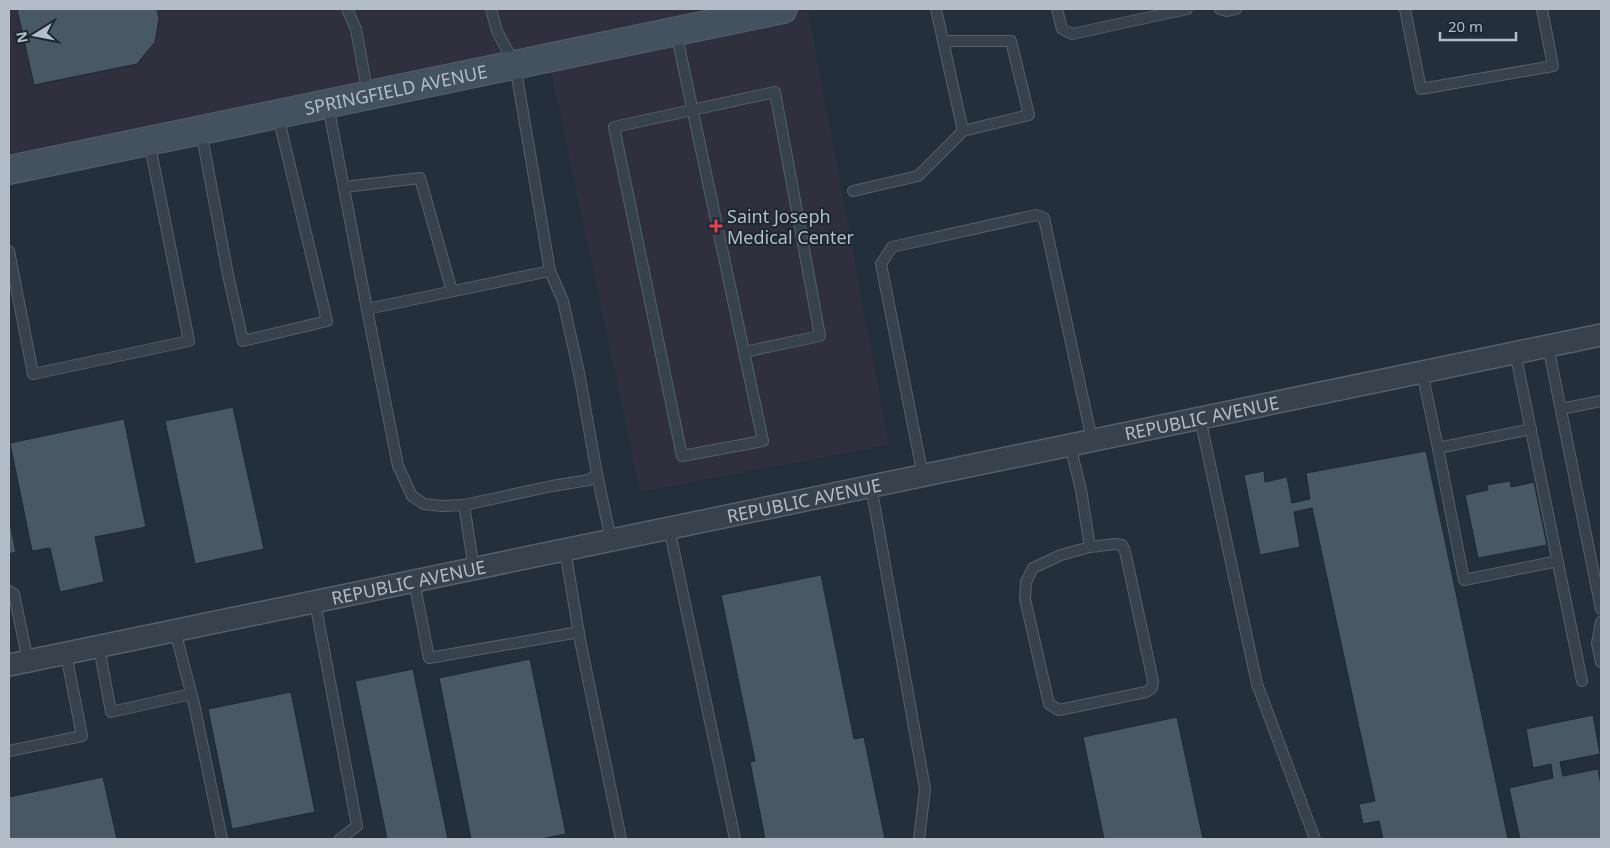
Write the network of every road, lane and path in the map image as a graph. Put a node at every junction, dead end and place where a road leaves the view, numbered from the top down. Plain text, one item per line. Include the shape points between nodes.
1 (351, 9) edge
2 (492, 9) edge
3 (783, 9) edge
4 (936, 9) edge
5 (1057, 9) edge
6 (1187, 9) edge
7 (1220, 9) edge
8 (1236, 9) edge
9 (1405, 9) edge
10 (1542, 9) edge
11 (676, 31) junction
12 (944, 41) junction
13 (515, 65) junction
14 (368, 95) junction
15 (328, 104) junction
16 (692, 110) junction
17 (278, 114) junction
18 (201, 130) junction
19 (963, 131) junction
20 (149, 141) junction
21 (9, 170) edge
22 (344, 186) junction
23 (853, 191) dead end
24 (9, 251) edge
25 (550, 272) junction
26 (452, 291) junction
27 (367, 309) junction
28 (1601, 335) edge
29 (1548, 346) junction
30 (744, 352) junction
31 (1515, 352) junction
32 (1422, 372) junction
33 (1601, 401) edge
34 (1561, 409) junction
35 (1200, 418) junction
36 (1531, 429) junction
37 (1092, 440) junction
38 (1070, 445) junction
39 (1438, 448) junction
40 (597, 474) junction
41 (923, 476) junction
42 (872, 486) junction
43 (464, 505) junction
44 (669, 528) junction
45 (611, 540) junction
46 (1090, 547) junction
47 (565, 550) junction
48 (1558, 561) junction
49 (474, 569) junction
50 (414, 581) junction
51 (9, 591) edge
52 (315, 602) junction
53 (1601, 609) edge
54 (1601, 622) edge
55 (175, 631) junction
56 (579, 632) junction
57 (99, 647) junction
58 (66, 654) junction
59 (1601, 662) edge
60 (19, 664) edge
61 (1582, 681) dead end
62 (191, 694) junction
63 (9, 751) edge
64 (222, 839) edge
65 (340, 839) edge
66 (621, 839) edge
67 (735, 839) edge
68 (919, 839) edge
69 (1315, 839) edge

1 - 14 lane
2 - 13 lane via 497,31
3 - 11 street, SPRINGFIELD AVENUE
4 - 12 lane
5 - 6 lane via 1062,29 1072,34
7 - 8 lane
9 - 10 lane via 1421,90 1553,66
11 - 13 street, SPRINGFIELD AVENUE
11 - 16 lane
12 - 19 lane
12 - 19 lane via 1011,41 1029,114
13 - 14 street, SPRINGFIELD AVENUE
13 - 25 lane
14 - 15 street, SPRINGFIELD AVENUE
15 - 17 street, SPRINGFIELD AVENUE
15 - 22 lane
16 - 30 lane
16 - 30 lane via 775,92 820,336
16 - 30 lane via 614,128 682,456 763,441
17 - 18 street, SPRINGFIELD AVENUE
17 - 18 lane via 327,321 243,340
18 - 20 street, SPRINGFIELD AVENUE
19 - 23 lane via 918,176
20 - 21 street, SPRINGFIELD AVENUE
20 - 24 lane via 188,341 33,374
22 - 26 lane via 420,178
22 - 27 lane
25 - 26 lane
25 - 40 lane via 563,301
26 - 27 lane
27 - 43 lane via 398,466 412,496 424,504
28 - 29 street, REPUBLIC AVENUE
29 - 31 street, REPUBLIC AVENUE
29 - 34 lane
31 - 32 street, REPUBLIC AVENUE
31 - 36 lane
32 - 35 street, REPUBLIC AVENUE
32 - 39 lane
33 - 34 lane
34 - 53 lane
35 - 37 street, REPUBLIC AVENUE
35 - 69 lane via 1257,684
36 - 39 lane
36 - 48 lane
37 - 38 street, REPUBLIC AVENUE
37 - 41 lane via 1044,218 1036,215 892,247 880,264
38 - 41 street, REPUBLIC AVENUE
38 - 46 lane
39 - 48 lane via 1464,580
40 - 43 lane via 589,480
40 - 45 lane
41 - 42 street, REPUBLIC AVENUE
42 - 44 street, REPUBLIC AVENUE
42 - 68 lane via 925,789
43 - 49 lane
44 - 45 street, REPUBLIC AVENUE
44 - 67 lane
45 - 47 street, REPUBLIC AVENUE
46 - 46 lane via 1060,555 1033,568 1026,582 1025,599 1049,704 1059,710 1146,692 1152,688 1125,551 1122,545 1115,544
47 - 49 street, REPUBLIC AVENUE
47 - 56 lane
48 - 61 lane
49 - 50 street, REPUBLIC AVENUE
50 - 52 street, REPUBLIC AVENUE
50 - 56 lane via 429,658
51 - 60 lane via 14,594
52 - 55 street, REPUBLIC AVENUE
52 - 65 lane via 357,826
54 - 59 lane via 1597,643
55 - 57 street, REPUBLIC AVENUE
55 - 62 lane
56 - 66 lane
57 - 58 street, REPUBLIC AVENUE
57 - 62 lane via 111,712
58 - 60 street, REPUBLIC AVENUE
58 - 63 lane via 82,736
62 - 64 lane

